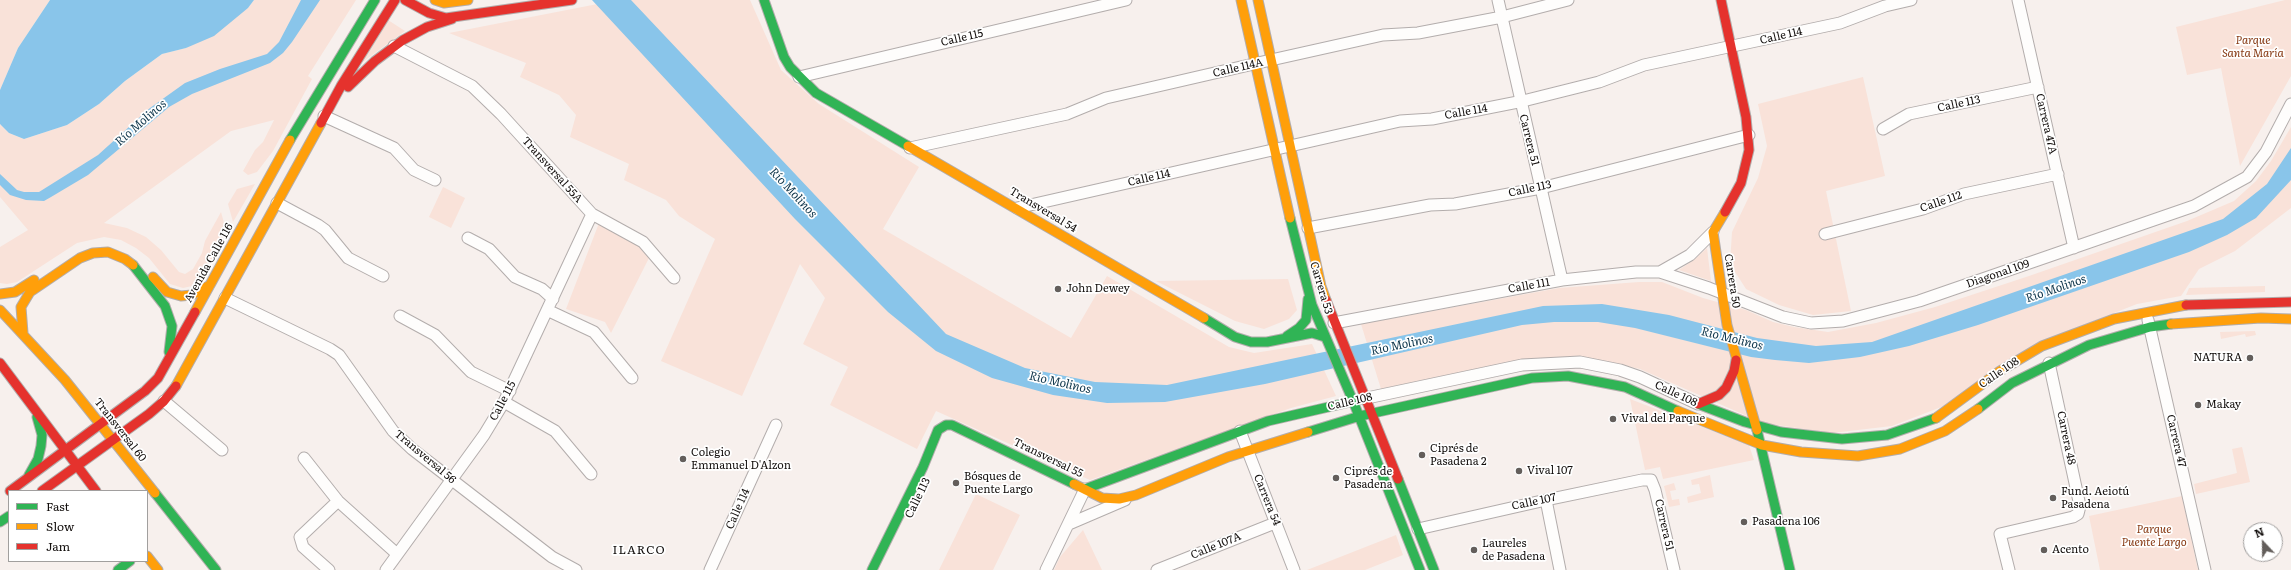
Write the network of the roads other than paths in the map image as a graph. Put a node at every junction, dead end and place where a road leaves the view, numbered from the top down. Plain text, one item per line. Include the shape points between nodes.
1 (375, 0) edge
2 (395, 0) edge
3 (405, 0) edge
4 (435, 0) edge
5 (468, 0) edge
6 (572, 0) edge
7 (760, 0) edge
8 (1126, 0) edge
9 (1241, 0) edge
10 (1258, 0) edge
11 (1498, 0) edge
12 (1568, 0) edge
13 (1721, 0) edge
14 (1911, 0) edge
15 (2018, 0) edge
16 (765, 4) edge
17 (1502, 17) junction
18 (457, 18) junction
19 (411, 35) junction
20 (394, 46) junction
21 (1732, 47) junction
22 (1271, 60) junction
23 (429, 64) junction
24 (1256, 64) junction
25 (799, 77) junction
26 (2038, 87) junction
27 (1520, 102) junction
28 (2291, 104) edge
29 (324, 116) junction
30 (1883, 129) dead end
31 (1749, 134) junction
32 (1290, 146) junction
33 (910, 148) junction
34 (1274, 149) junction
35 (2058, 174) junction
36 (435, 180) dead end
37 (1541, 188) junction
38 (277, 203) junction
39 (1017, 208) junction
40 (592, 214) junction
41 (1308, 228) junction
42 (1713, 232) junction
43 (1825, 234) dead end
44 (468, 238) dead end
45 (2074, 248) junction
46 (1660, 272) junction
47 (383, 276) dead end
48 (674, 278) dead end
49 (1562, 280) junction
50 (210, 285) junction
51 (1308, 291) junction
52 (1722, 293) junction
53 (0, 294) edge
54 (226, 298) junction
55 (553, 298) junction
56 (2291, 302) edge
57 (0, 310) edge
58 (547, 310) junction
59 (2146, 312) junction
60 (400, 316) dead end
61 (2291, 319) edge
62 (1334, 322) junction
63 (2150, 327) junction
64 (23, 333) junction
65 (1282, 338) junction
66 (1327, 340) junction
67 (1735, 357) junction
68 (2049, 362) junction
69 (0, 363) edge
70 (166, 364) junction
71 (632, 378) dead end
72 (510, 390) junction
73 (1367, 398) junction
74 (164, 401) junction
75 (1354, 401) junction
76 (504, 402) junction
77 (1698, 404) junction
78 (32, 406) junction
79 (1373, 414) junction
80 (1360, 416) junction
81 (100, 424) junction
82 (776, 425) dead end
83 (952, 425) junction
84 (1757, 426) junction
85 (1240, 431) junction
86 (946, 438) dead end
87 (113, 440) junction
88 (1762, 445) junction
89 (65, 450) junction
90 (222, 450) dead end
91 (1247, 451) junction
92 (940, 452) dead end
93 (304, 458) dead end
94 (77, 466) junction
95 (591, 474) dead end
96 (452, 480) junction
97 (1651, 480) joint
98 (23, 481) junction
99 (66, 484) dead end
100 (81, 486) dead end
101 (46, 488) edge
102 (12, 490) edge
103 (93, 490) edge
104 (95, 490) edge
105 (1085, 490) junction
106 (920, 495) dead end
107 (1136, 495) junction
108 (1546, 500) junction
109 (338, 501) junction
110 (1275, 522) junction
111 (1069, 524) junction
112 (1418, 528) junction
113 (397, 554) junction
114 (148, 557) edge
115 (129, 562) edge
116 (118, 570) edge
117 (158, 570) edge
118 (216, 570) edge
119 (329, 570) edge
120 (386, 570) edge
121 (576, 570) edge
122 (710, 570) edge
123 (872, 570) edge
124 (1046, 570) edge
125 (1157, 570) edge
126 (1294, 570) edge
127 (1420, 570) edge
128 (1434, 570) edge
129 (1560, 570) edge
130 (1674, 570) edge
131 (1790, 570) edge
132 (2009, 570) edge
133 (2205, 570) edge

1 - 50 street, Avenida Calle 116 via 336,60
2 - 29 street
3 - 18 street via 438,17
4 - 5 street via 444,3
6 - 18 street
7 - 16 street, Transversal 54
8 - 25 street, Calle 115
9 - 24 street, Carrera 53
10 - 22 street, Carrera 53
11 - 17 street, Carrera 51
12 - 17 street, Calle 114A
13 - 21 street
14 - 21 street, Calle 114 via 1885,6 1840,23
15 - 26 street, Carrera 47A
16 - 25 street, Transversal 54 via 784,57
17 - 22 street, Calle 114A via 1418,33 1383,35
17 - 27 street, Carrera 51
18 - 19 street
19 - 20 street
19 - 23 street, Transversal 55A via 416,50
20 - 23 street, Transversal 55A
20 - 29 street via 356,78
21 - 27 street, Calle 114 via 1644,65 1599,82
21 - 31 street
22 - 24 street, Calle 114A
22 - 32 street, Carrera 53
23 - 40 street, Transversal 55A via 476,89
24 - 33 street, Calle 114A via 1106,98 1067,114
24 - 34 street, Carrera 53
25 - 33 street, Transversal 54 via 816,92
26 - 30 street, Calle 113 via 1909,114
26 - 35 street, Carrera 47A
27 - 32 street, Calle 114 via 1432,119 1400,121
27 - 37 street, Carrera 51
28 - 45 street, Diagonal 109 via 2266,152 2247,177 2194,206
29 - 36 street via 394,148 414,170
29 - 38 street
31 - 37 street, Calle 113
31 - 42 street via 1749,150 1740,184
32 - 34 street, Calle 114
32 - 41 street, Carrera 53
33 - 39 street, Transversal 54
34 - 39 street, Calle 114
34 - 51 street, Carrera 53
35 - 43 street, Calle 112 via 1964,194 1923,209
35 - 45 street, Carrera 47A
37 - 41 street, Calle 113 via 1455,204 1430,205
37 - 49 street, Carrera 51
38 - 47 street via 318,225 348,258
38 - 54 street
39 - 65 street, Transversal 54 via 1235,338 1251,342 1267,342
40 - 48 street, Transversal 55A via 643,242
40 - 55 street, Calle 115
41 - 62 street, Carrera 53
42 - 46 street, Calle 111 via 1690,255
42 - 52 street, Carrera 50
44 - 55 street via 489,249 515,277 542,289
45 - 52 street, Diagonal 109 via 1919,301 1825,324 1783,317
46 - 49 street, Calle 111
46 - 52 street, Diagonal 109
49 - 62 street, Calle 111
50 - 53 street via 192,295 174,294 162,288 135,257 115,248 100,246 77,251 20,289 9,294
50 - 70 street, Avenida Calle 116
51 - 65 street, Transversal 54 via 1306,320 1299,328
51 - 66 street, Carrera 53
52 - 67 street, Carrera 50
54 - 74 street via 178,384
54 - 96 street, Transversal 56 via 339,355 393,431
55 - 58 street, Calle 115
56 - 59 street, Calle 108 via 2184,305
57 - 64 street, Transversal 60
58 - 71 street via 594,332
58 - 72 street, Calle 115
59 - 63 street, Carrera 47
59 - 84 street, Calle 108 via 2087,328 2042,346 2000,371 1939,416 1903,430 1868,438 1842,439 1787,433
60 - 72 street via 435,334 471,372
61 - 63 street, Calle 108 via 2246,319
62 - 73 street, Carrera 53
63 - 68 street, Calle 108 via 2089,345
63 - 133 street, Carrera 47
64 - 70 street via 21,307 30,292 80,258 93,253 108,252 125,259 136,268 168,312 172,337
64 - 81 street, Transversal 60
65 - 66 street, Transversal 54 via 1312,333
66 - 75 street, Carrera 53
67 - 77 street via 1734,371 1726,388 1719,395
67 - 84 street, Carrera 50
68 - 88 street, Calle 108 via 2012,383 1945,431 1900,449 1858,456 1808,453
68 - 132 street, Carrera 48 via 2080,506 2078,514 2073,517 2000,534
69 - 78 street
70 - 81 street, Avenida Calle 116 via 148,388
72 - 76 street, Calle 115
73 - 75 street, Calle 108
73 - 77 street, Calle 108 via 1522,365 1580,362 1640,377
73 - 79 street, Carrera 53
74 - 87 street
74 - 90 street
75 - 80 street, Carrera 53
75 - 85 street, Calle 108 via 1268,421
76 - 95 street via 555,431
76 - 96 street, Calle 115
77 - 84 street, Calle 108
78 - 89 street
78 - 98 street via 40,425 41,446 38,459
79 - 80 street, Calle 108
79 - 88 street, Calle 108 via 1532,378 1568,376 1625,387
79 - 112 street, Carrera 53
80 - 91 street, Calle 108
80 - 127 street, Carrera 53
81 - 87 street, Transversal 60
81 - 89 street, Avenida Calle 116
82 - 122 street, Calle 114
83 - 86 street
83 - 105 street, Transversal 55
83 - 123 street, Calle 113 via 941,426 938,430 923,467
84 - 88 street, Carrera 50
85 - 91 street, Carrera 54
85 - 105 street, Calle 108
87 - 94 street
87 - 118 street, Transversal 60
88 - 131 street, Carrera 50
89 - 94 street
89 - 98 street, Avenida Calle 116
91 - 107 street, Calle 108
91 - 110 street, Carrera 54
92 - 106 street, Calle 113
93 - 109 street
94 - 101 street
94 - 104 street
96 - 113 street, Calle 115
96 - 121 street, Transversal 56 via 552,557
97 - 108 street, Calle 107
97 - 130 street, Carrera 51
98 - 102 street, Avenida Calle 116
99 - 101 street
100 - 103 street
105 - 107 street, Transversal 55 via 1111,500
105 - 111 street
107 - 111 street, Calle 108
108 - 112 street, Calle 107
108 - 129 street
109 - 113 street
109 - 119 street via 300,536 303,547
110 - 125 street, Calle 107A
110 - 126 street, Carrera 54
111 - 124 street
112 - 128 street, Carrera 53
113 - 120 street, Calle 115
114 - 117 street
115 - 116 street

